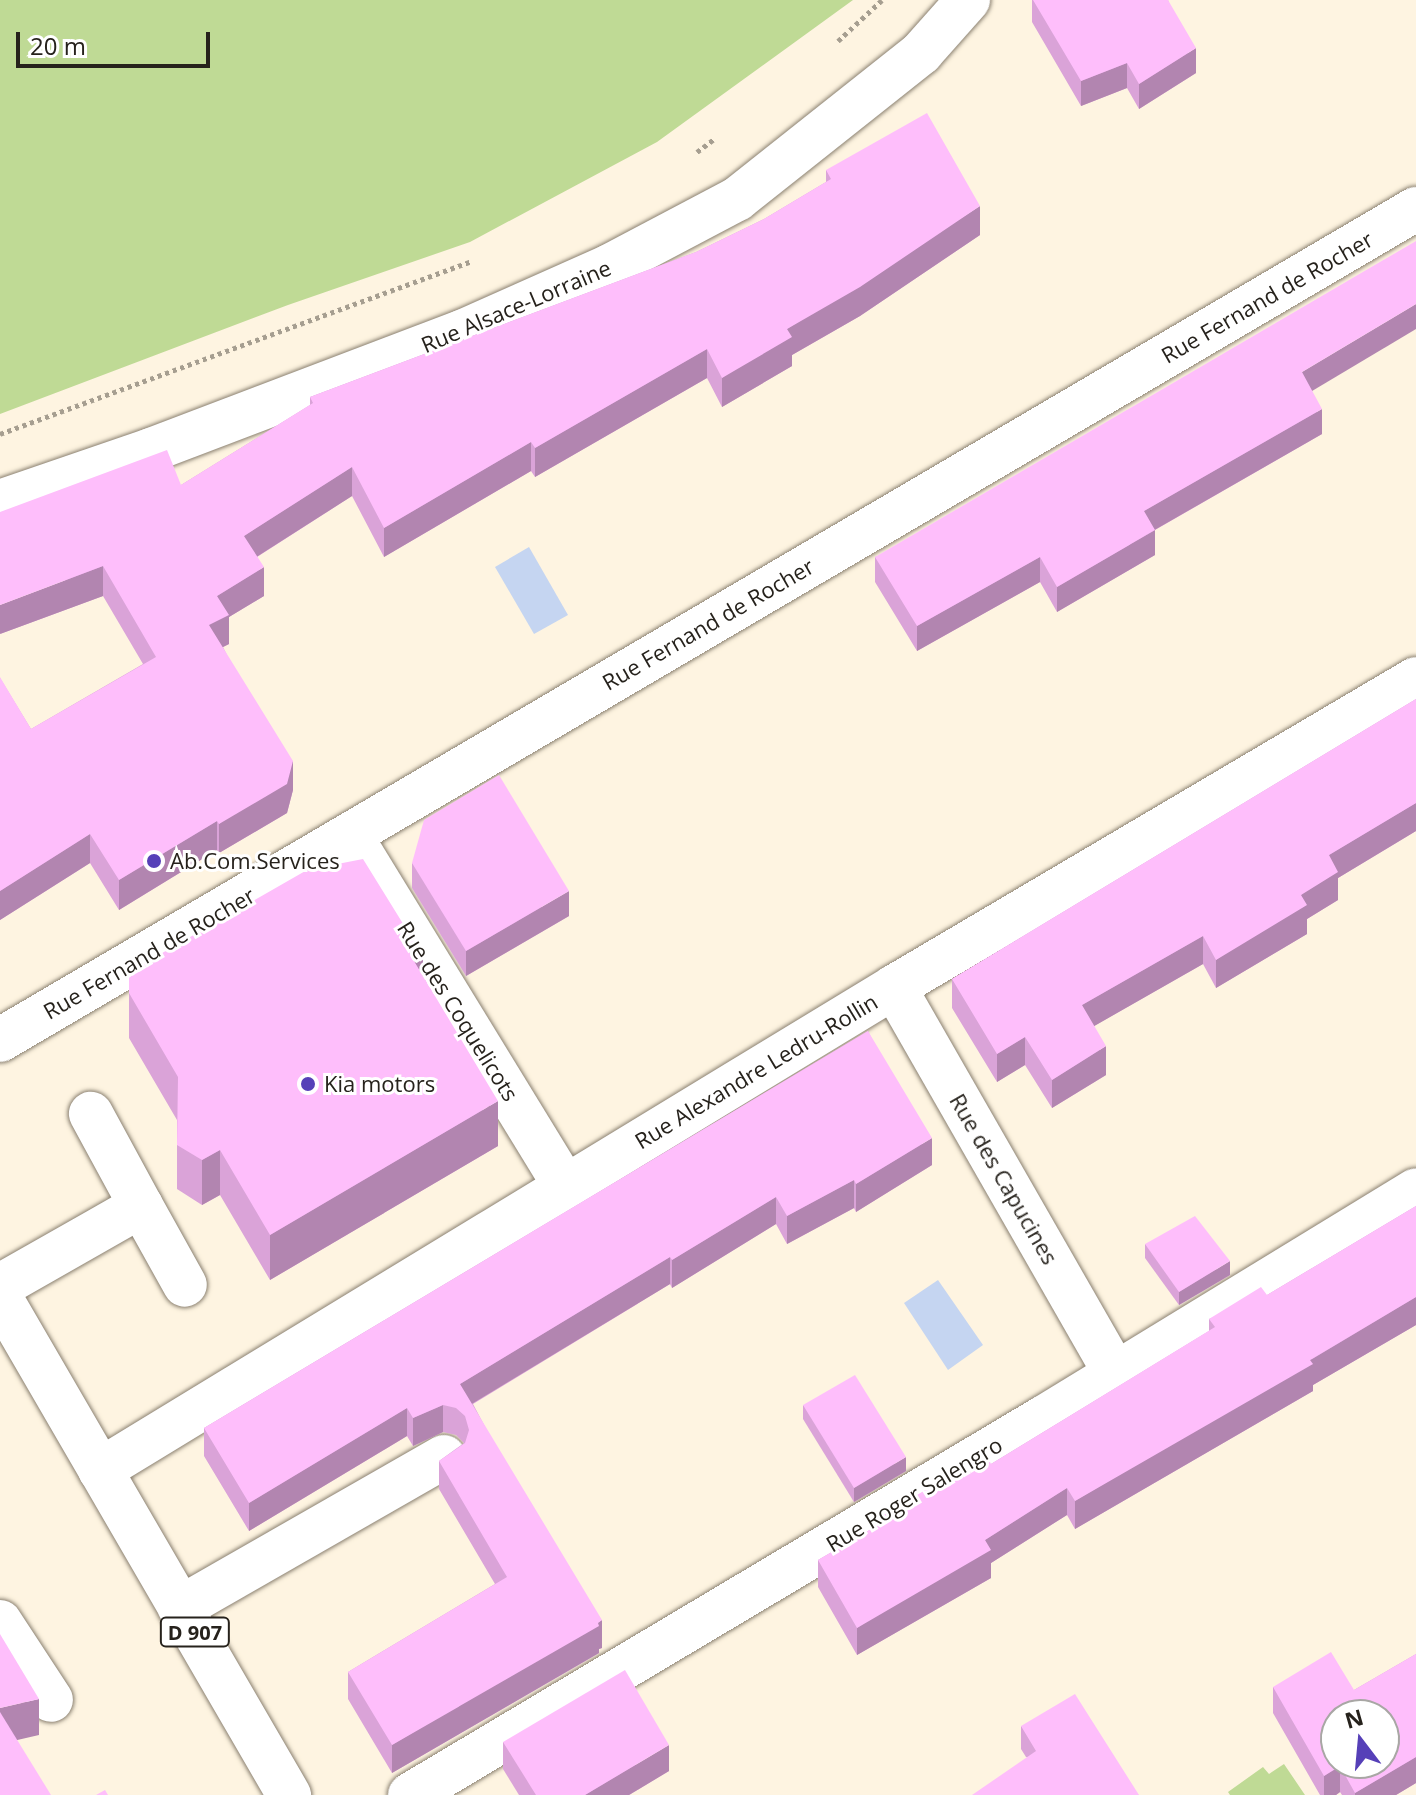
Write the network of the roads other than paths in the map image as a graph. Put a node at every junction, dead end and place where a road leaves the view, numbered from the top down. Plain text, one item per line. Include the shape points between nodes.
1 (968, 0) edge
2 (1416, 209) edge
3 (0, 502) edge
4 (1416, 679) edge
5 (350, 835) junction
6 (894, 987) junction
7 (0, 1040) edge
8 (91, 1114) dead end
9 (566, 1187) junction
10 (1416, 1190) edge
11 (141, 1206) junction
12 (185, 1285) dead end
13 (0, 1286) edge
14 (0, 1297) edge
15 (1114, 1371) junction
16 (444, 1457) edge
17 (100, 1470) junction
18 (180, 1608) junction
19 (0, 1622) edge
20 (51, 1700) dead end
21 (289, 1795) edge
22 (410, 1795) edge

1 - 3 street, Rue Alsace-Lorraine via 921,53 737,199 610,266 462,332
2 - 5 street, Rue Fernand de Rocher
4 - 6 street, Rue Alexandre Ledru-Rollin
5 - 7 street, Rue Fernand de Rocher
5 - 9 street, Rue des Coquelicots
6 - 9 street, Rue Alexandre Ledru-Rollin
6 - 15 street, Rue des Capucines
8 - 11 street
9 - 17 street, Rue Alexandre Ledru-Rollin
10 - 15 street, Rue Roger Salengro
11 - 12 street
11 - 13 street
14 - 17 street, D 907
15 - 22 street, Rue Roger Salengro
16 - 18 street
17 - 18 street, D 907
18 - 21 street, D 907
19 - 20 street

